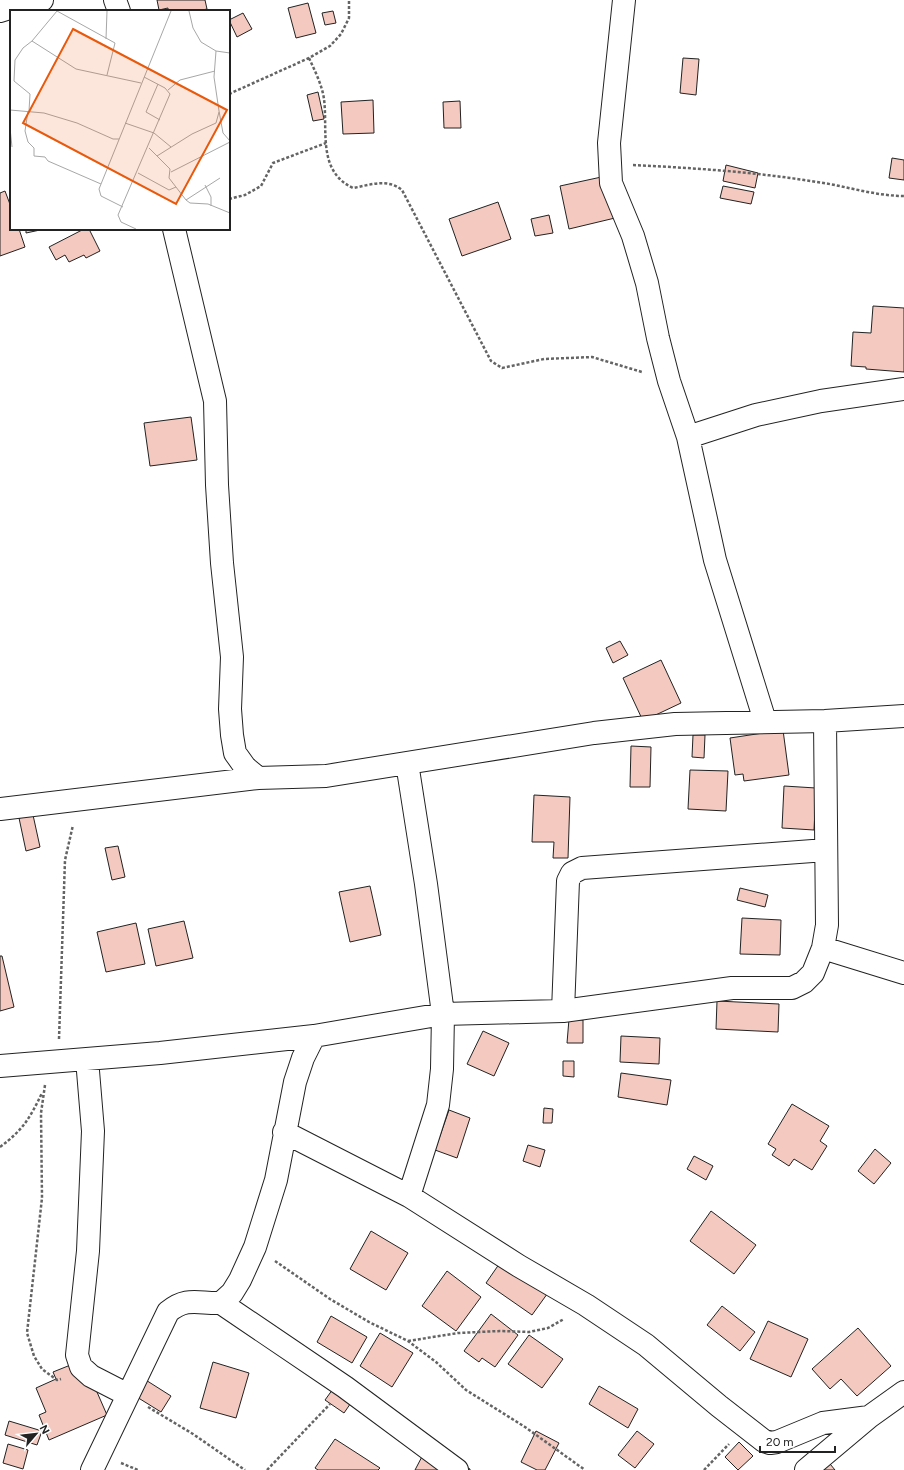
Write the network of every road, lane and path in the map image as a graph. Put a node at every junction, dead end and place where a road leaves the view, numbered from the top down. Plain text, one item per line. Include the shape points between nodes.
1 (42, 0) edge
2 (115, 0) edge
3 (354, 0) edge
4 (624, 0) edge
5 (349, 1) edge
6 (119, 10) edge
7 (0, 11) edge
8 (310, 58) junction
9 (230, 94) edge
10 (326, 143) junction
11 (609, 164) junction
12 (904, 196) edge
13 (230, 199) edge
14 (174, 230) edge
15 (669, 380) junction
16 (904, 389) edge
17 (688, 437) junction
18 (904, 716) edge
19 (825, 720) junction
20 (765, 721) junction
21 (235, 753) junction
22 (407, 763) junction
23 (258, 778) junction
24 (221, 783) junction
25 (86, 800) junction
26 (0, 809) edge
27 (826, 850) junction
28 (824, 948) junction
29 (904, 973) edge
30 (563, 1011) junction
31 (443, 1014) junction
32 (314, 1036) junction
33 (86, 1059) junction
34 (55, 1061) junction
35 (0, 1066) edge
36 (43, 1091) junction
37 (284, 1132) junction
38 (0, 1147) edge
39 (409, 1196) junction
40 (255, 1247) junction
41 (221, 1303) junction
42 (586, 1305) junction
43 (408, 1341) junction
44 (91, 1376) junction
45 (344, 1387) junction
46 (904, 1392) edge
47 (128, 1396) junction
48 (869, 1417) junction
49 (745, 1427) junction
50 (92, 1470) edge
51 (245, 1470) edge
52 (267, 1470) edge
53 (457, 1470) edge
54 (585, 1470) edge
55 (704, 1470) edge
56 (806, 1470) edge

1 - 7 street
2 - 6 street
3 - 5 path
4 - 11 street
5 - 8 path via 349,18 341,34 330,46
8 - 9 path
8 - 10 path via 324,99
10 - 13 path via 273,163 261,186 245,195
10 - 15 path via 329,165 343,184 352,188 382,182 394,184 402,190 491,361 502,368 544,359 592,357
11 - 12 path via 692,168 818,182 889,196
11 - 15 street via 611,183 633,236 647,283
14 - 21 street via 215,401 217,484 232,657 230,709
15 - 17 street
16 - 17 street via 821,401 764,413
17 - 20 street via 715,560
18 - 19 street
19 - 20 street
19 - 27 street
20 - 22 street via 675,724 594,733
21 - 23 street via 245,767
21 - 24 street
22 - 23 street via 326,776
22 - 31 street
23 - 24 street
24 - 25 street
25 - 26 street
25 - 34 path via 72,827 65,860
27 - 28 street via 827,925
27 - 30 street via 582,868 572,873 568,881
28 - 29 street
28 - 30 street via 813,973 804,982 792,988 732,988
30 - 31 street
31 - 32 street
31 - 39 street via 442,1069 438,1105
32 - 33 street
32 - 37 street via 295,1082
33 - 34 street
33 - 44 street via 93,1131 88,1251 77,1355 81,1367
34 - 35 street
34 - 36 path
36 - 38 path via 30,1120
36 - 44 path via 42,1198 29,1343 42,1369 57,1380
37 - 39 street
37 - 40 street via 276,1180
39 - 42 street
40 - 41 street via 240,1280 232,1293
40 - 43 path via 330,1299
41 - 45 street
41 - 47 street via 182,1302 168,1312
42 - 43 path via 548,1328 529,1332 458,1334
42 - 49 street via 646,1345
43 - 54 path via 436,1362 466,1390 525,1427
44 - 47 street
45 - 52 path
45 - 53 street
46 - 48 street
47 - 50 street
47 - 51 path via 193,1434
48 - 49 street via 823,1423 770,1443
48 - 56 street
49 - 55 path

